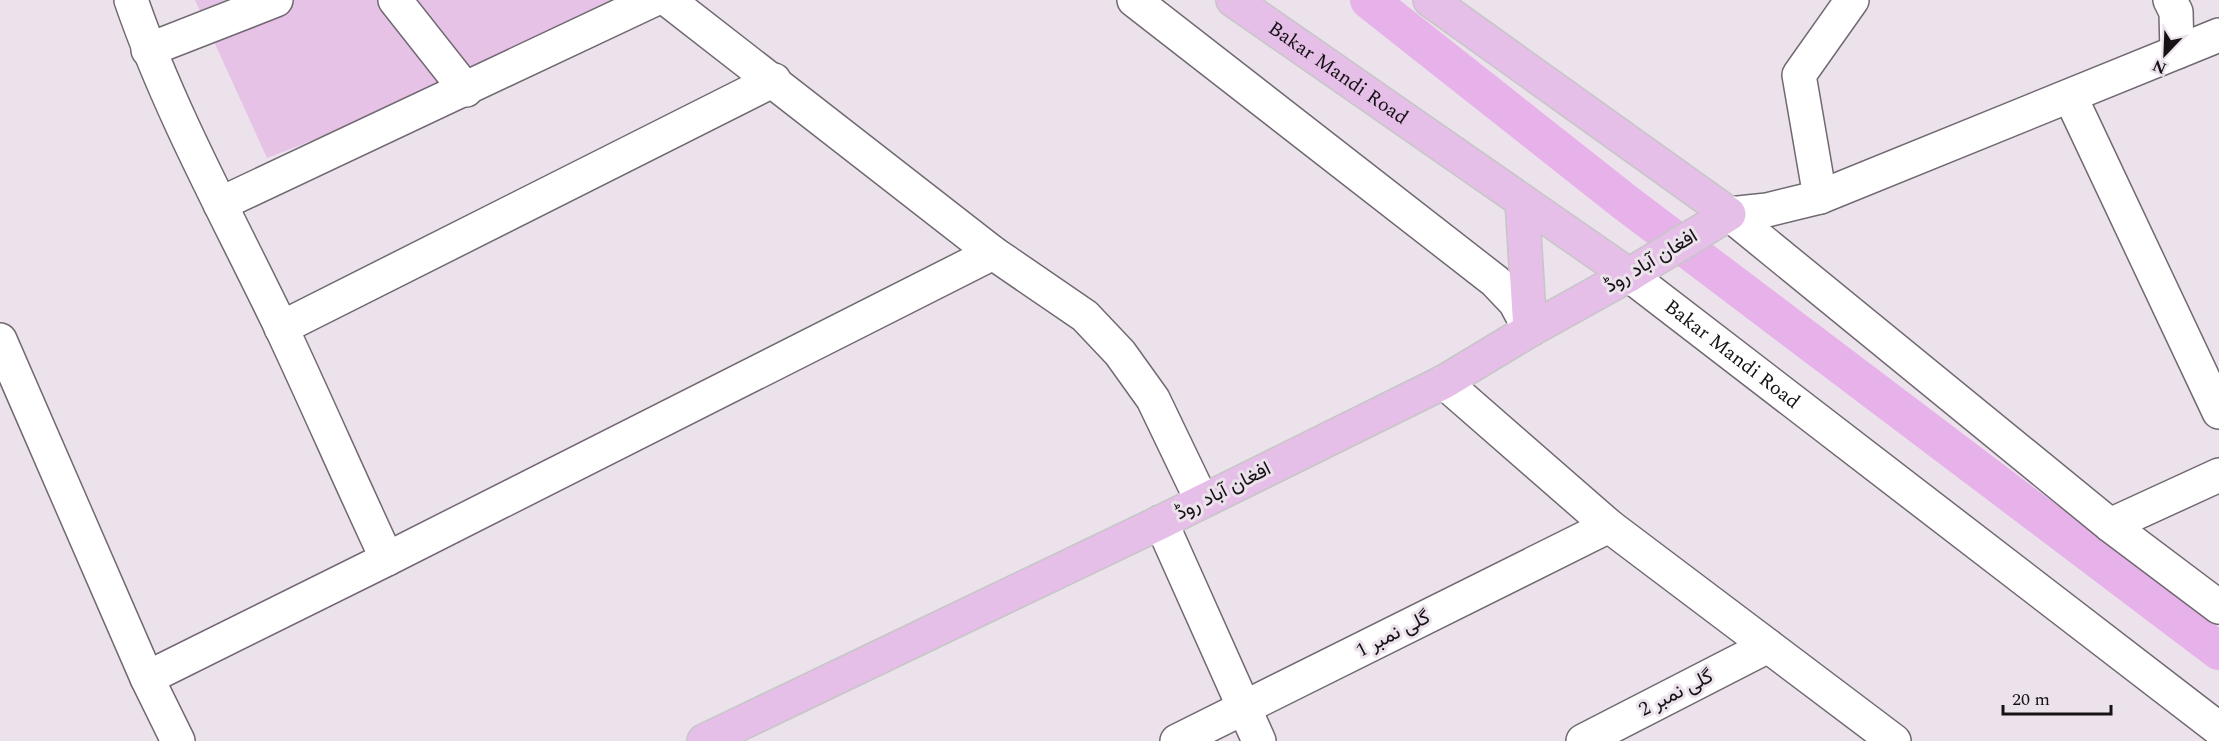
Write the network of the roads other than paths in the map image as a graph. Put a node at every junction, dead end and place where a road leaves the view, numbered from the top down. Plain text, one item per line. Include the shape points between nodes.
1 (131, 0) edge
2 (276, 0) edge
3 (395, 0) edge
4 (653, 0) edge
5 (668, 0) edge
6 (1134, 0) edge
7 (1233, 0) edge
8 (1430, 0) edge
9 (1852, 0) edge
10 (2170, 0) edge
11 (2219, 36) edge
12 (148, 50) junction
13 (2177, 52) junction
14 (774, 80) junction
15 (466, 90) junction
16 (2070, 96) junction
17 (1820, 197) junction
18 (1522, 201) junction
19 (220, 204) junction
20 (1721, 219) junction
21 (993, 252) junction
22 (1629, 275) junction
23 (281, 328) junction
24 (1530, 330) junction
25 (0, 340) edge
26 (1444, 382) junction
27 (2219, 412) edge
28 (2219, 475) edge
29 (1202, 501) junction
30 (1161, 522) junction
31 (2110, 525) junction
32 (1610, 526) junction
33 (387, 560) junction
34 (2219, 607) edge
35 (1768, 646) junction
36 (147, 678) junction
37 (1244, 709) junction
38 (2219, 729) edge
39 (177, 741) edge
40 (704, 741) edge
41 (1177, 741) edge
42 (1259, 741) edge
43 (1583, 741) edge
44 (1894, 741) edge

1 - 12 street
2 - 12 street
3 - 15 street
4 - 15 street
5 - 14 street
6 - 24 street via 1495,281 1515,302
7 - 18 main road, Bakar Mandi Road
8 - 20 main road
9 - 17 street via 1799,75
10 - 13 street via 2176,12
11 - 13 street
12 - 19 street
13 - 16 street
14 - 21 street
14 - 23 street
15 - 19 street
16 - 17 street
16 - 27 street
17 - 20 street
18 - 22 main road, Bakar Mandi Road
18 - 24 main road
19 - 23 street
20 - 22 main road, افغان آباد روڈ
20 - 31 street
21 - 29 street via 1085,316 1120,352 1153,399
21 - 33 street
22 - 24 main road, افغان آباد روڈ
22 - 38 street, Bakar Mandi Road
23 - 33 street
24 - 26 main road, افغان آباد روڈ
25 - 36 street
26 - 29 main road, افغان آباد روڈ
26 - 32 street
28 - 31 street
29 - 30 main road, افغان آباد روڈ
30 - 37 street
30 - 40 main road, افغان آباد روڈ
31 - 34 street
32 - 35 street
32 - 37 street, گلی نمبر 1
33 - 36 street
35 - 43 street, گلی نمبر 2
35 - 44 street
36 - 39 street
37 - 41 street, گلی نمبر 1
37 - 42 street

